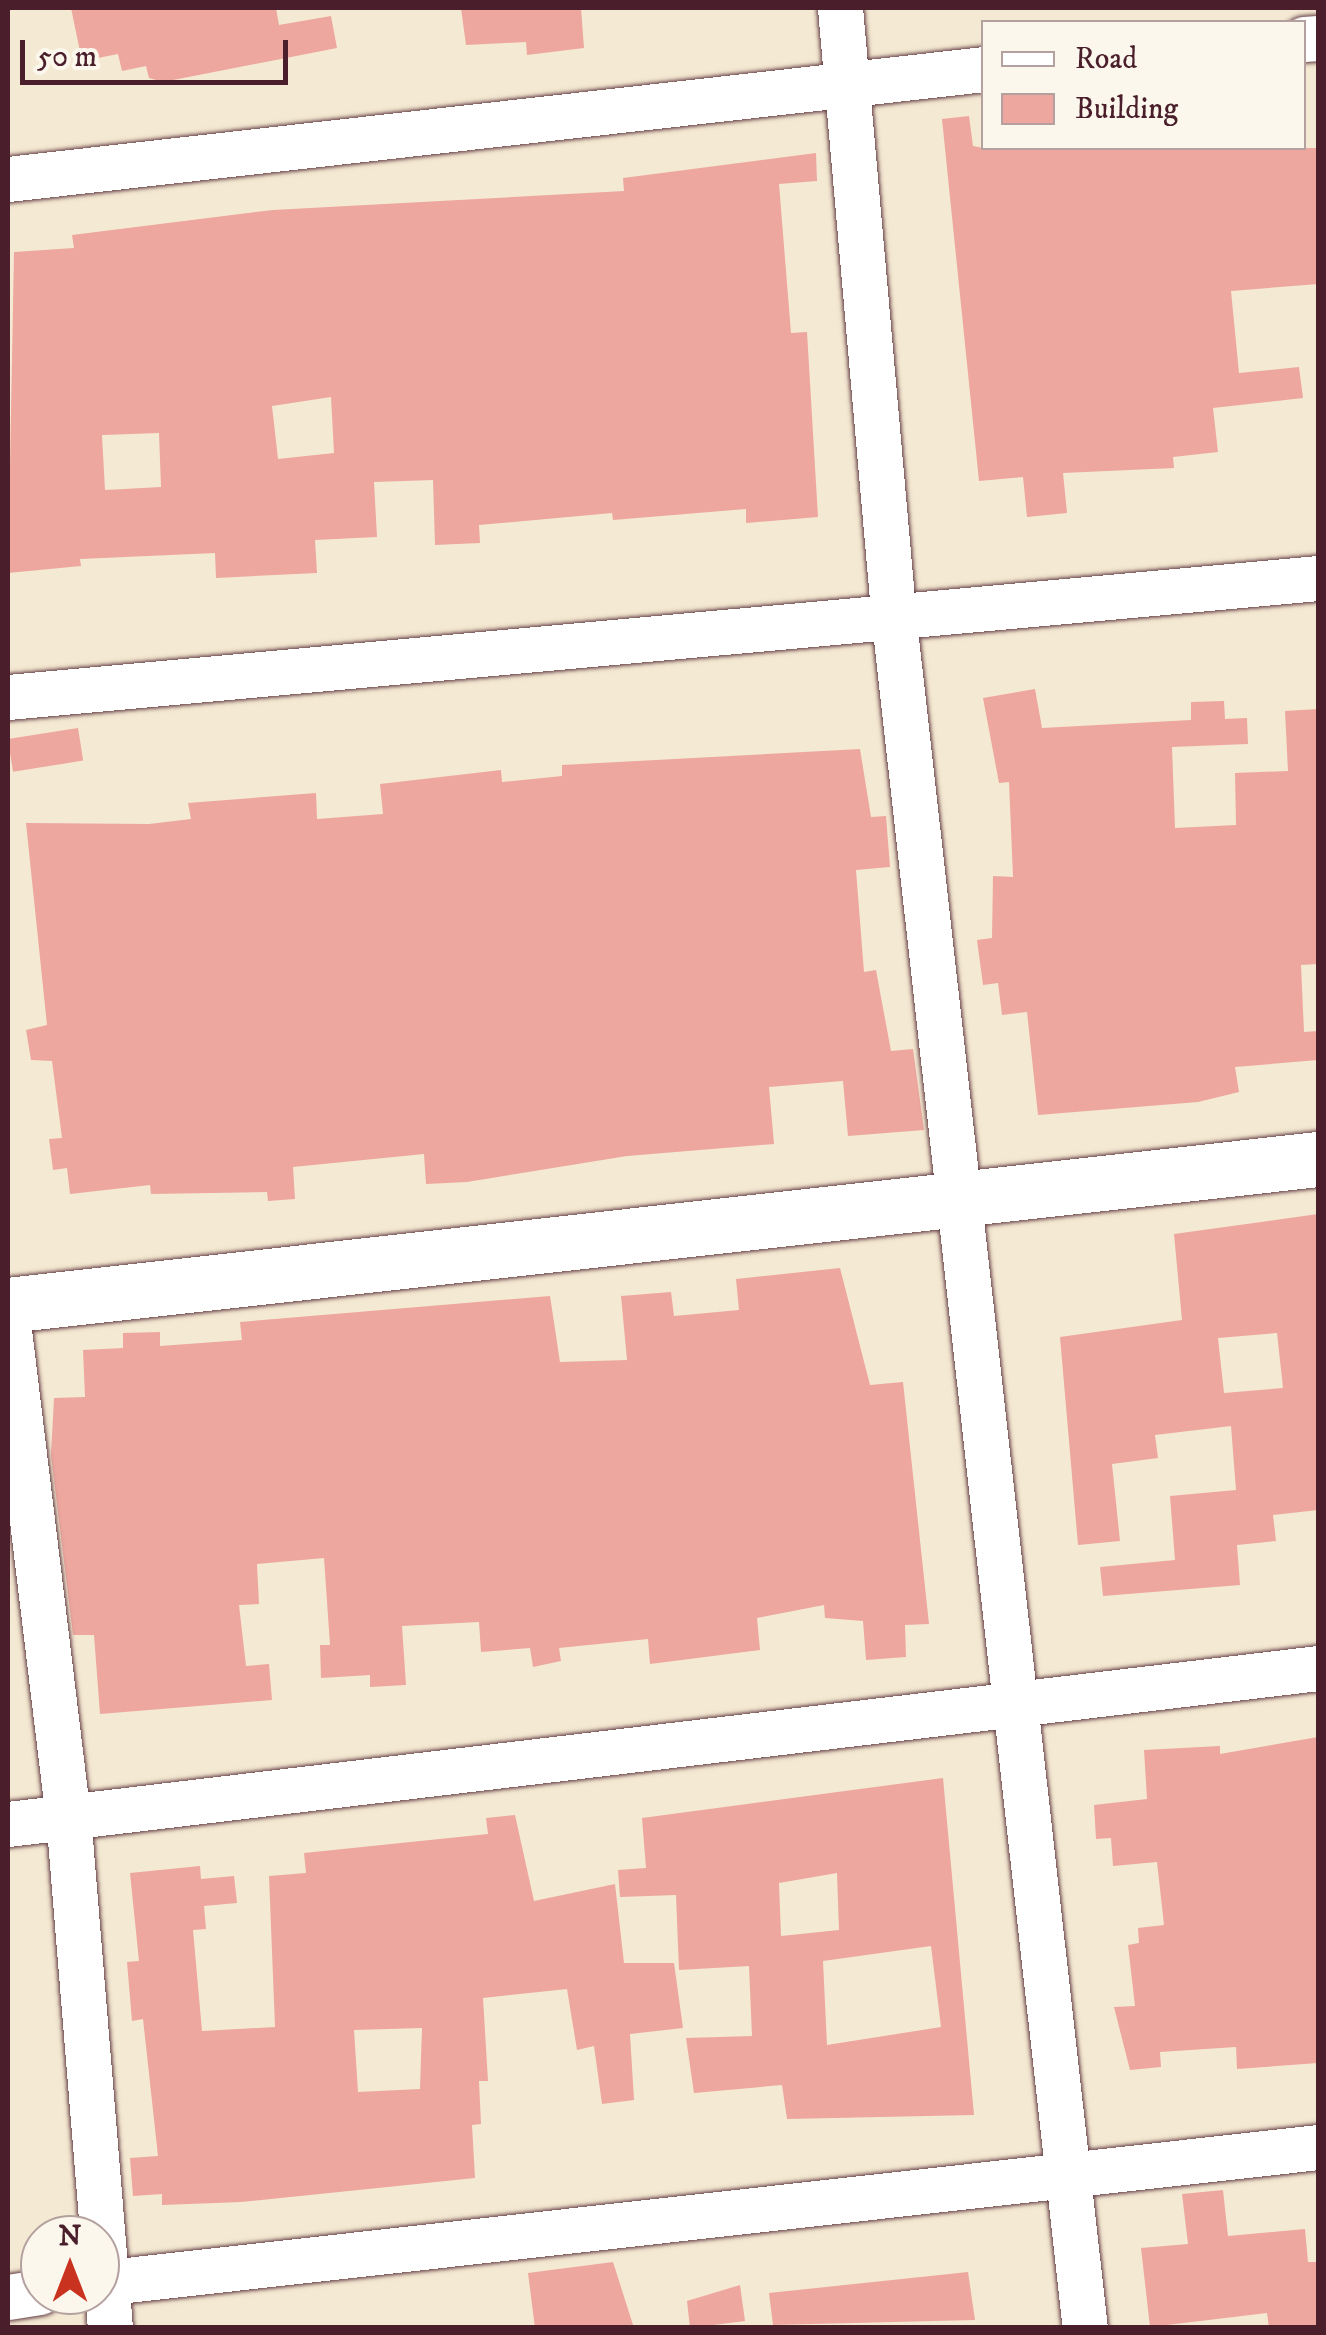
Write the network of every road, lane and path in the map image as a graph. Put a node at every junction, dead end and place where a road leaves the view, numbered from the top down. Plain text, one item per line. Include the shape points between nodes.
1 (840, 8) edge
2 (981, 69) edge
3 (847, 82) junction
4 (8, 179) edge
5 (1318, 578) edge
6 (894, 621) junction
7 (8, 698) edge
8 (1318, 1159) edge
9 (960, 1200) junction
10 (8, 1305) edge
11 (8, 1322) edge
12 (1318, 1668) edge
13 (1014, 1708) junction
14 (68, 1815) junction
15 (8, 1824) edge
16 (1318, 2147) edge
17 (1069, 2180) junction
18 (97, 2215) edge
19 (120, 2281) edge
20 (1085, 2328) edge

1 - 3 street
2 - 3 street
3 - 4 street
3 - 6 street
5 - 6 street
6 - 7 street
6 - 9 street
8 - 9 main road
9 - 10 main road
9 - 13 street
11 - 14 street
12 - 13 street
13 - 14 street
13 - 17 street
14 - 15 street
14 - 18 street
16 - 17 street
17 - 19 street
17 - 20 street

